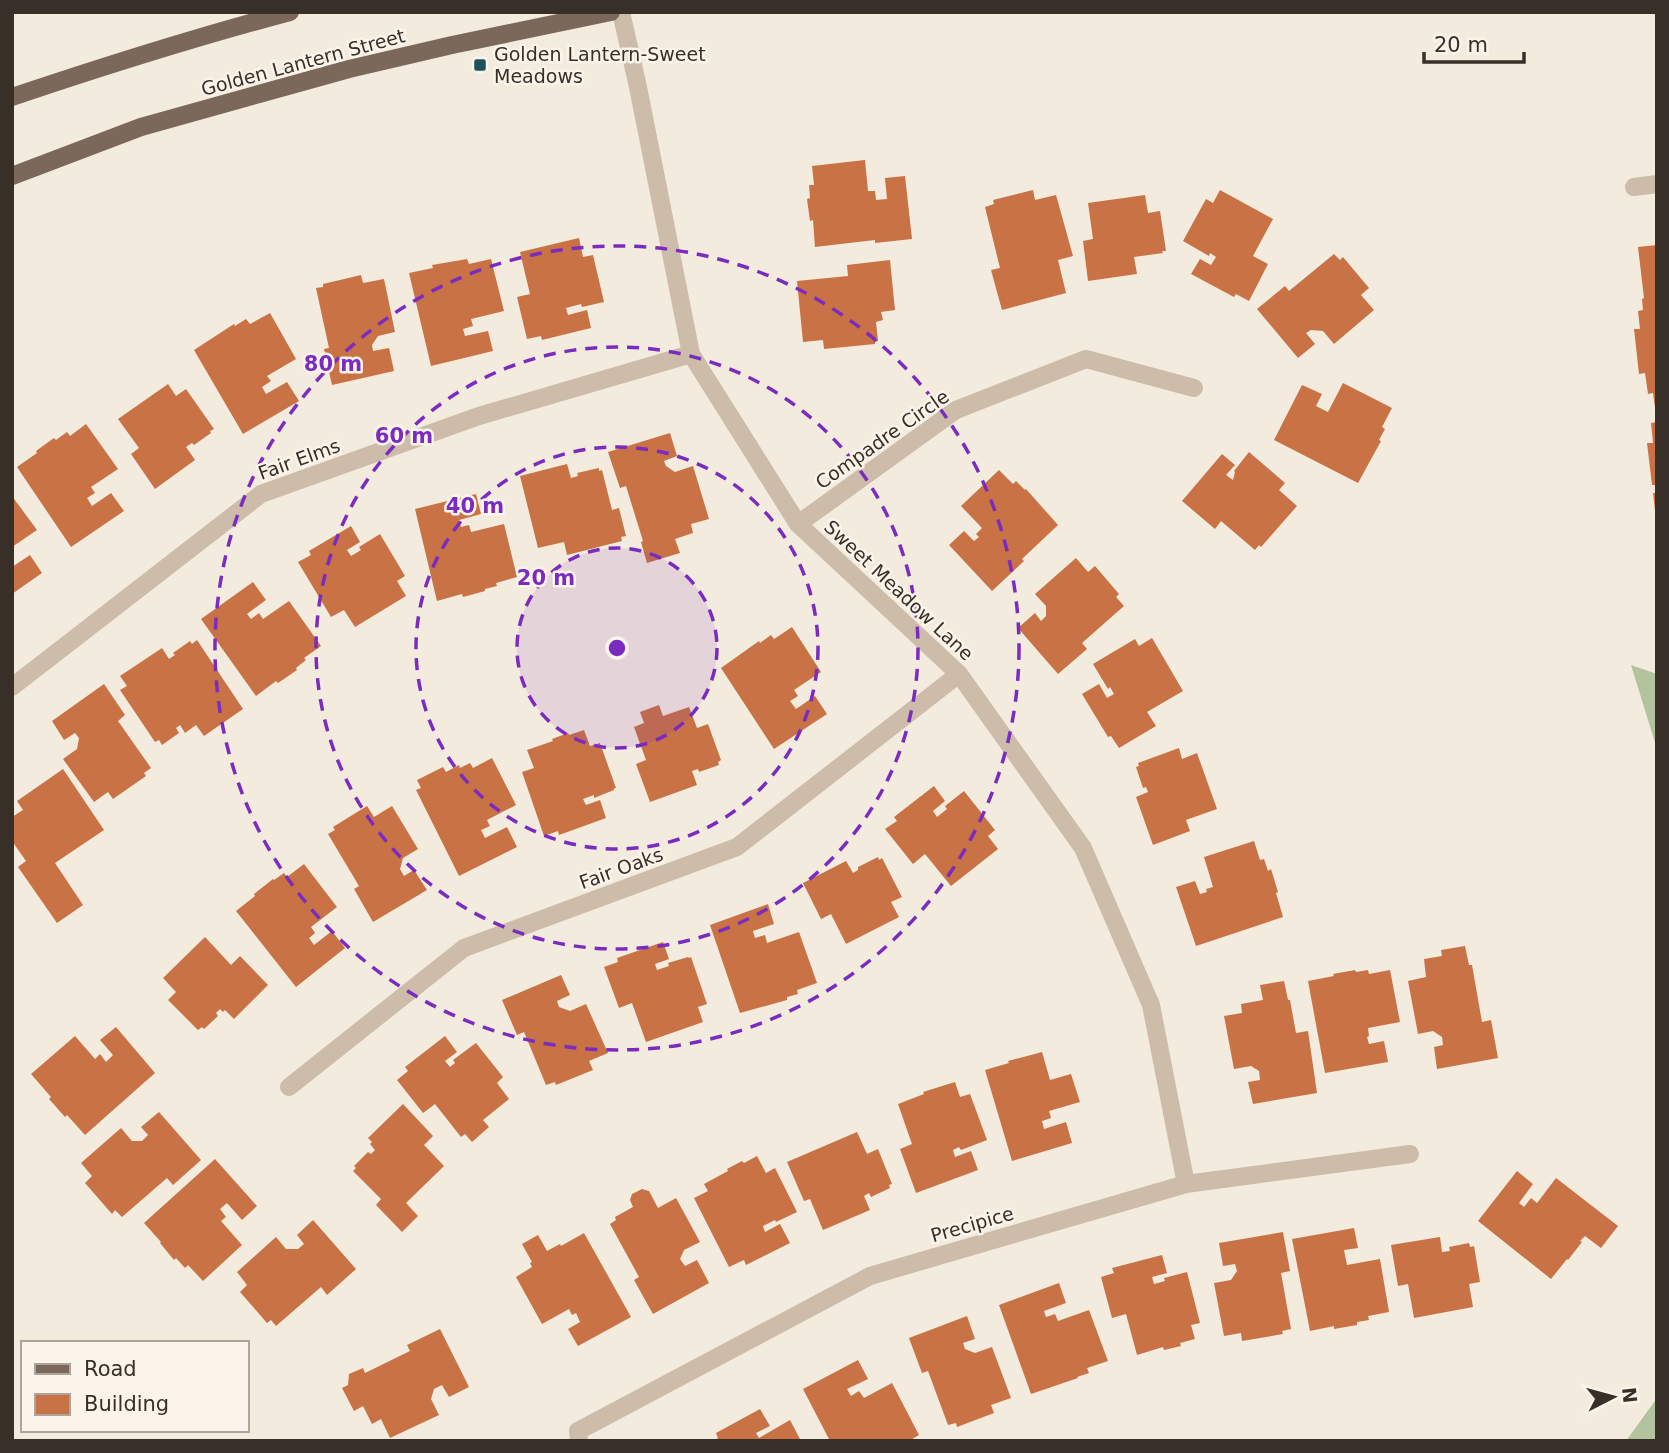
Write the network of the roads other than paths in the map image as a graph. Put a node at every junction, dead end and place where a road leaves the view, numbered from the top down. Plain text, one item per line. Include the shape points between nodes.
1 (290, 12) edge
2 (611, 12) edge
3 (621, 12) edge
4 (12, 97) edge
5 (12, 176) edge
6 (1657, 184) edge
7 (1634, 187) dead end
8 (691, 354) junction
9 (1194, 388) dead end
10 (799, 524) junction
11 (959, 674) junction
12 (12, 687) edge
13 (289, 1087) dead end
14 (1409, 1154) dead end
15 (1186, 1184) junction
16 (578, 1436) edge

1 - 4 main road
2 - 5 main road, Golden Lantern Street via 272,90 141,127
3 - 8 street, Sweet Meadow Lane
6 - 7 street
8 - 10 street, Sweet Meadow Lane
8 - 12 street, Fair Elms via 479,416 261,494
9 - 10 street, Compadre Circle via 1086,359 956,410
10 - 11 street, Sweet Meadow Lane
11 - 13 street, Fair Oaks via 737,847 464,948
11 - 15 street, Sweet Meadow Lane via 1083,848 1151,1005
14 - 15 street, Precipice
15 - 16 street, Precipice via 870,1276

